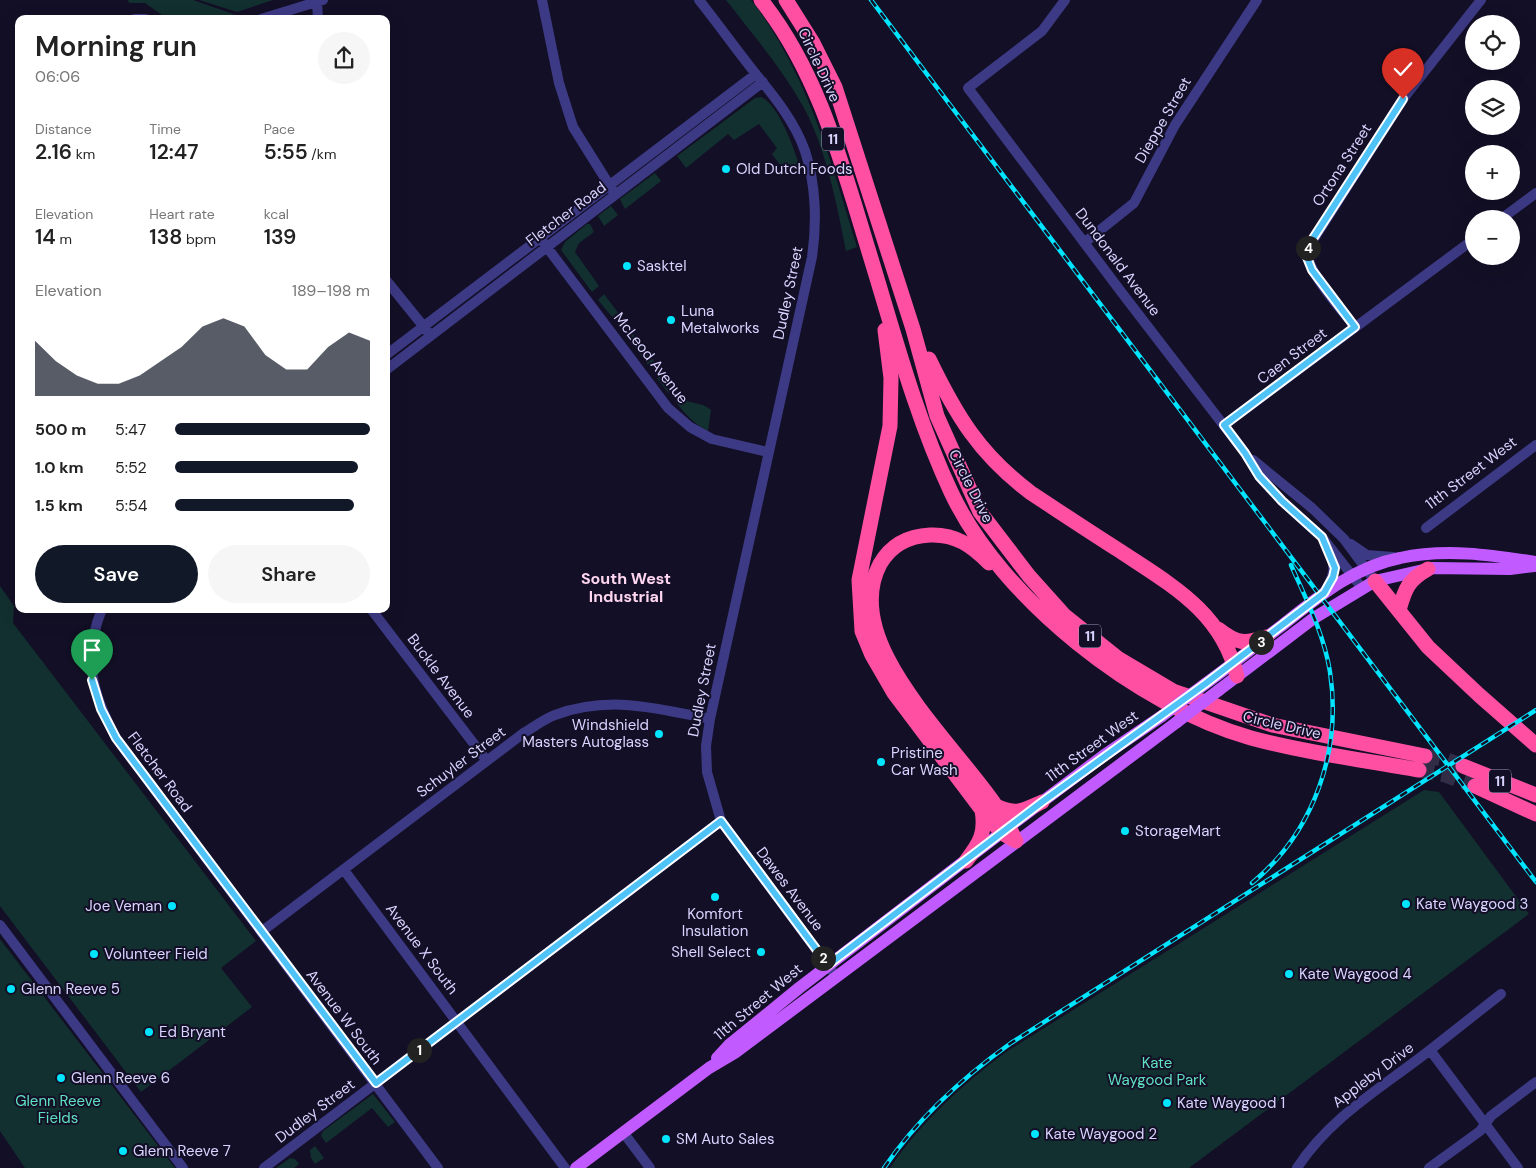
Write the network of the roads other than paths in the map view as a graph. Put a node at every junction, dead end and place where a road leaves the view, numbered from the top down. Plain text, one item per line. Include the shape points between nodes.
1 (542, 0) edge
2 (699, 0) edge
3 (761, 0) edge
4 (786, 0) edge
5 (1065, 0) edge
6 (1257, 0) edge
7 (1481, 0) edge
8 (320, 1) edge
9 (274, 15) edge
10 (318, 15) edge
11 (756, 74) junction
12 (763, 82) junction
13 (613, 190) junction
14 (1536, 193) edge
15 (1513, 210) edge
16 (544, 243) junction
17 (1084, 243) junction
18 (1465, 246) edge
19 (390, 285) edge
20 (880, 289) junction
21 (423, 327) junction
22 (1355, 327) junction
23 (913, 328) junction
24 (431, 336) junction
25 (390, 352) edge
26 (390, 367) edge
27 (1224, 425) junction
28 (1536, 445) edge
29 (768, 452) junction
30 (1245, 453) junction
31 (1426, 528) dead end
32 (1322, 537) junction
33 (1344, 539) junction
34 (1400, 558) junction
35 (1536, 562) edge
36 (1536, 566) edge
37 (1365, 569) junction
38 (1428, 569) junction
39 (1352, 575) junction
40 (1368, 585) junction
41 (1324, 593) junction
42 (1034, 602) junction
43 (1399, 610) junction
44 (100, 613) edge
45 (374, 613) edge
46 (1217, 628) junction
47 (1267, 637) junction
48 (1236, 669) junction
49 (710, 719) junction
50 (1536, 745) edge
51 (487, 761) junction
52 (1464, 766) tunnel mouth
53 (1475, 786) tunnel mouth
54 (1536, 795) edge
55 (1042, 802) junction
56 (988, 807) junction
57 (1536, 814) edge
58 (721, 821) junction
59 (1009, 834) junction
60 (966, 861) junction
61 (344, 870) junction
62 (0, 924) edge
63 (261, 932) junction
64 (832, 971) junction
65 (1501, 994) dead end
66 (457, 1021) junction
67 (1430, 1050) junction
68 (1536, 1082) edge
69 (376, 1083) junction
70 (1485, 1124) junction
71 (623, 1132) junction
72 (183, 1168) edge
73 (264, 1168) edge
74 (438, 1168) edge
75 (565, 1168) edge
76 (576, 1168) edge
77 (650, 1168) edge
78 (1297, 1168) edge
79 (1429, 1168) edge
80 (1518, 1168) edge

1 - 13 street via 559,83 573,127
2 - 11 street, Dudley Street
3 - 20 highway, Circle Drive / 11 via 780,24 802,62 837,149
4 - 23 highway, Circle Drive / 11 via 835,87
5 - 17 street, Dundonald Avenue via 1042,31 968,88
6 - 17 street, Dieppe Street via 1175,125 1134,203
7 - 22 street, Ortona Street via 1403,99 1308,248 1306,255 1312,270
8 - 9 street
8 - 10 street
11 - 12 street, Dudley Street
11 - 13 street, Fletcher Road
12 - 13 street, Fletcher Road
12 - 29 street, Dudley Street via 791,122 805,150 815,213 812,257
13 - 16 street, Fletcher Road
14 - 15 street
16 - 21 street, Fletcher Road
16 - 24 street, Fletcher Road
16 - 29 street, McLeod Avenue via 668,408 690,427 712,439
17 - 27 street, Dundonald Avenue
18 - 22 street, Caen Street
19 - 21 street
20 - 42 highway, Circle Drive / 11 via 914,402 951,493 972,529
20 - 56 highway via 891,378 890,426 859,580 862,631 883,676
21 - 24 street
21 - 25 street, Fletcher Road
22 - 27 street, Caen Street
23 - 42 highway, Circle Drive / 11 via 938,416 980,512 1029,576 1064,614 1119,659 1173,691 1272,724 1422,763 1278,744 1217,726 1148,692 1120,674 1068,636
23 - 46 highway via 952,406 972,436 1010,477 1182,592
24 - 26 street, Fletcher Road
27 - 30 street, Dundonald Avenue
28 - 31 street, 11th Street West
29 - 49 street, Dudley Street
30 - 32 street, Dundonald Avenue via 1259,476
30 - 33 street, Dundonald Avenue
32 - 39 street, Dundonald Avenue
32 - 41 street, Dundonald Avenue via 1335,568
33 - 34 street, Dundonald Avenue via 1367,555
33 - 37 street, Dundonald Avenue
34 - 35 main road, 11th Street West via 1461,552
34 - 37 main road, 11th Street West
36 - 38 main road, 11th Street West
37 - 39 main road, 11th Street West
37 - 40 street, Dundonald Avenue
38 - 40 main road, 11th Street West
38 - 43 highway via 1412,578
39 - 40 street, Dundonald Avenue
39 - 41 main road, 11th Street West
40 - 43 highway
40 - 48 main road, 11th Street West
41 - 47 main road, 11th Street West
42 - 56 highway via 962,540 942,535 914,537 892,549 878,568 873,587 875,628 886,656
43 - 50 highway via 1428,647
44 - 63 street, Fletcher Road via 91,650 92,680 101,709 116,738
45 - 51 street, Buckle Avenue
46 - 47 highway via 1231,640 1247,643
46 - 48 highway
47 - 48 main road, 11th Street West
48 - 55 main road, 11th Street West, bridge via 1205,684
48 - 59 main road, 11th Street West, bridge via 1219,690 1177,722
49 - 51 street, Schuyler Street via 638,704 597,704 554,716 525,732
49 - 58 street, Dudley Street via 707,772
51 - 61 street, Schuyler Street
52 - 54 highway, 11
53 - 57 highway, 11
55 - 56 highway via 1015,812
55 - 59 main road, 11th Street West
56 - 59 highway
56 - 60 highway via 982,838
58 - 64 street, Dawes Avenue
58 - 66 street, Dudley Street
59 - 60 main road, 11th Street West
59 - 64 main road, 11th Street West
60 - 64 main road, 11th Street West
61 - 63 street, Schuyler Street
61 - 66 street, Avenue X South
62 - 72 street
63 - 69 street, Avenue W South
64 - 71 main road, 11th Street West via 736,1052 709,1068
65 - 67 street
66 - 69 street, Dudley Street
66 - 75 street, Avenue X South
67 - 70 street, Appleby Drive
67 - 78 street, Appleby Drive via 1336,1122 1313,1145
68 - 70 street
69 - 73 street, Dudley Street
69 - 74 street, Avenue W South
70 - 79 street
70 - 80 street, Appleby Drive
71 - 76 main road, 11th Street West
71 - 77 street

